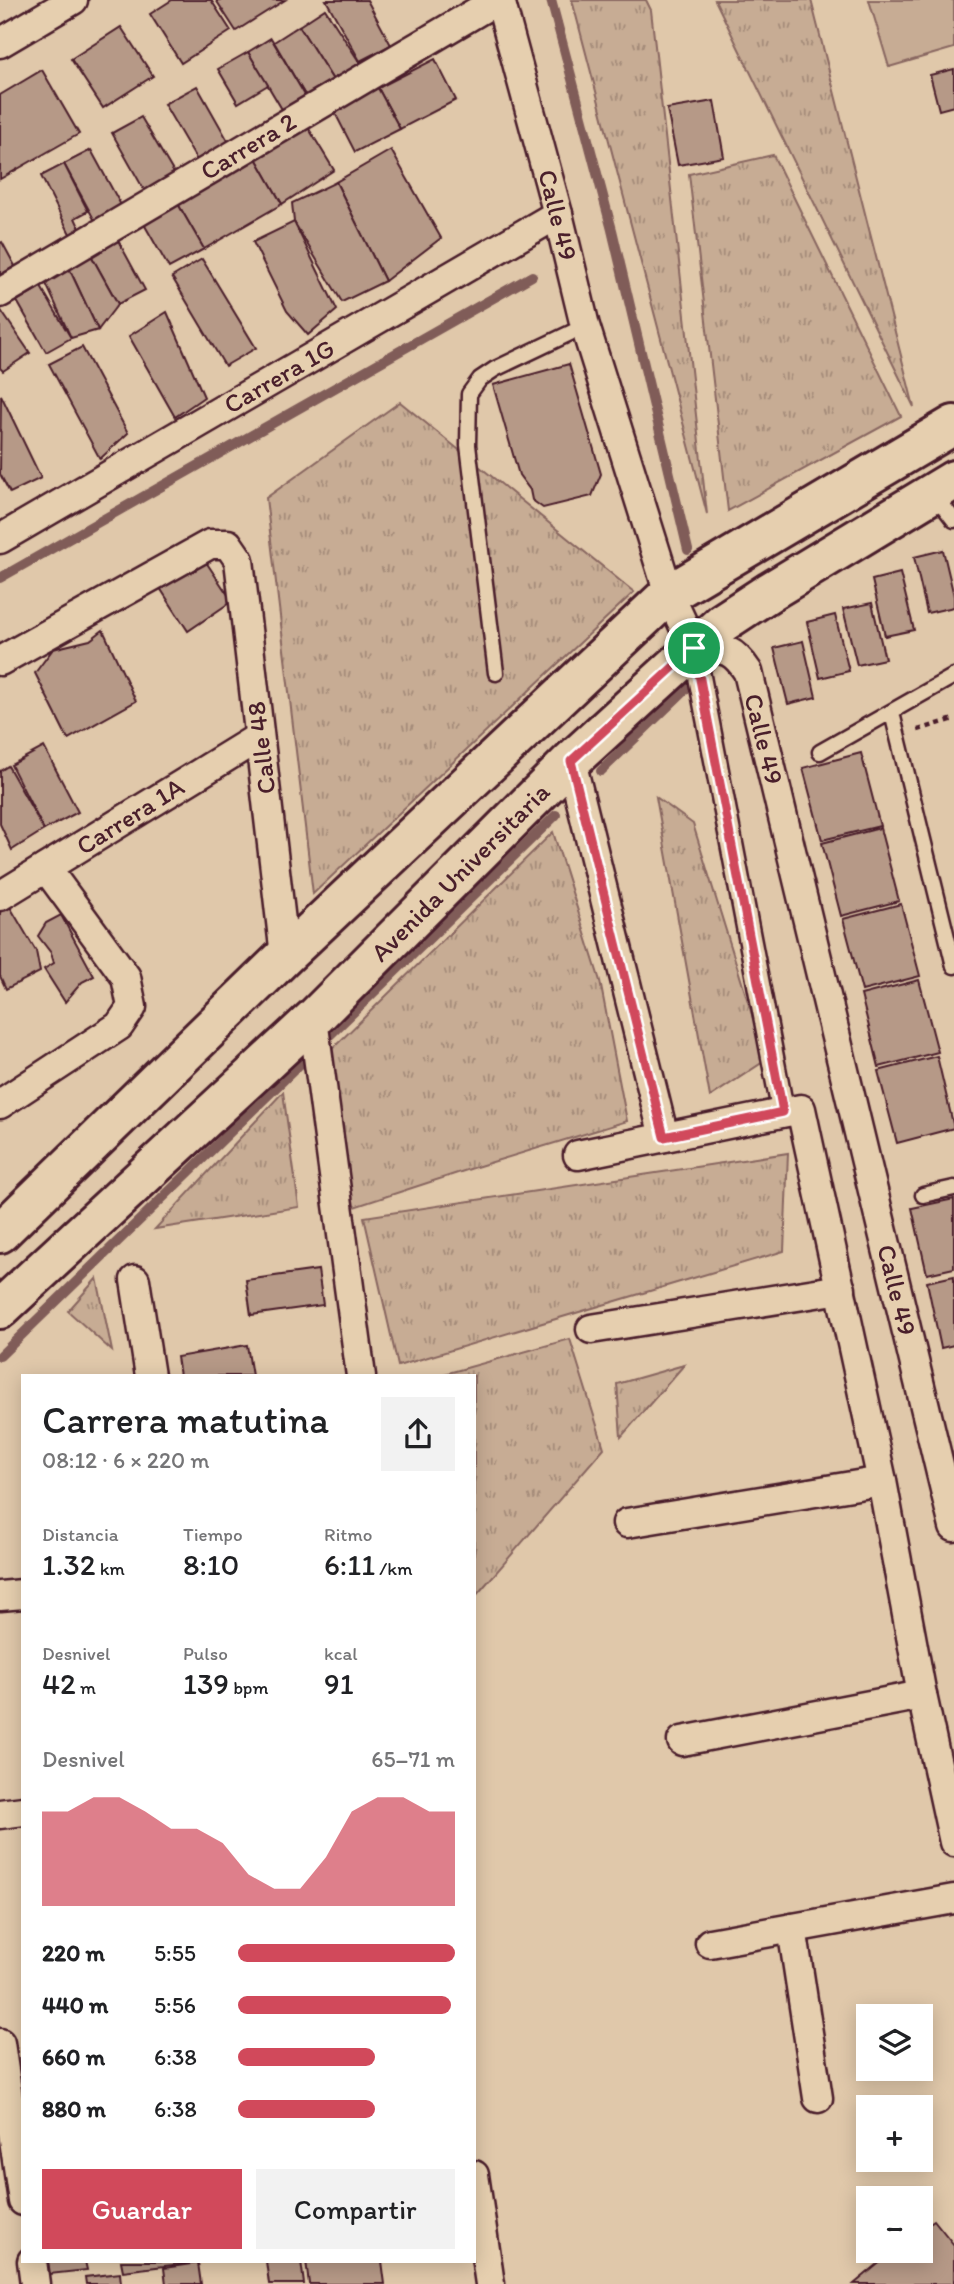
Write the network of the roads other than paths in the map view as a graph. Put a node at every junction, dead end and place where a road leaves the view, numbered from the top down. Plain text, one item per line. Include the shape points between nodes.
1 (73, 0) edge
2 (498, 0) edge
3 (0, 43) edge
4 (558, 214) junction
5 (0, 293) edge
6 (585, 326) junction
7 (954, 425) edge
8 (947, 498) edge
9 (0, 539) edge
10 (669, 594) junction
11 (694, 648) junction
12 (0, 662) edge
13 (496, 673) dead end
14 (954, 676) edge
15 (892, 713) junction
16 (259, 737) junction
17 (820, 752) dead end
18 (571, 761) junction
19 (46, 868) junction
20 (0, 896) edge
21 (285, 956) junction
22 (953, 958) edge
23 (313, 1019) junction
24 (0, 1104) edge
25 (783, 1112) junction
26 (664, 1137) junction
27 (578, 1155) dead end
28 (954, 1188) edge
29 (923, 1195) dead end
30 (0, 1233) edge
31 (135, 1280) dead end
32 (841, 1289) junction
33 (0, 1309) edge
34 (591, 1329) dead end
35 (150, 1374) edge
36 (361, 1374) edge
37 (883, 1481) junction
38 (627, 1523) dead end
39 (954, 1527) edge
40 (21, 1594) edge
41 (0, 1596) edge
42 (922, 1695) junction
43 (682, 1741) dead end
44 (21, 1811) edge
45 (0, 1814) edge
46 (954, 1842) edge
47 (954, 1899) edge
48 (792, 1928) junction
49 (710, 1943) dead end
50 (21, 2039) edge
51 (0, 2043) edge
52 (818, 2098) dead end
53 (21, 2185) edge
54 (476, 2189) edge
55 (32, 2263) edge
56 (35, 2284) edge
57 (490, 2284) edge

1 - 3 street
2 - 4 street, Calle 49
2 - 5 street, Carrera 2
4 - 6 street, Calle 49
4 - 9 street, Carrera 1G
6 - 10 street, Calle 49
6 - 13 lane via 495,369 469,394 468,445
7 - 10 main road
8 - 11 main road, Avenida Universitaria via 743,608
10 - 11 street, Calle 49
10 - 21 main road
11 - 18 main road, Avenida Universitaria
11 - 25 street
11 - 39 street, Calle 49 via 724,649 738,657 748,672
12 - 16 street, Calle 48 via 210,544 228,544 239,560
14 - 15 lane
15 - 17 lane
15 - 22 lane
16 - 19 street, Carrera 1A
16 - 21 street, Calle 48
18 - 23 main road, Avenida Universitaria
18 - 26 street
19 - 20 street, Carrera 1A
19 - 24 street via 127,977 132,1007 119,1026
21 - 30 main road
23 - 33 main road, Avenida Universitaria
23 - 36 street
25 - 26 street
25 - 32 street via 801,1109
26 - 27 street
28 - 29 lane
31 - 35 street
32 - 34 street
32 - 37 street
37 - 38 street
37 - 42 street
40 - 41 street
42 - 43 street
42 - 46 street
44 - 45 street
47 - 48 street
48 - 49 street
48 - 52 street
50 - 51 street
51 - 53 street
54 - 57 street
55 - 56 street

